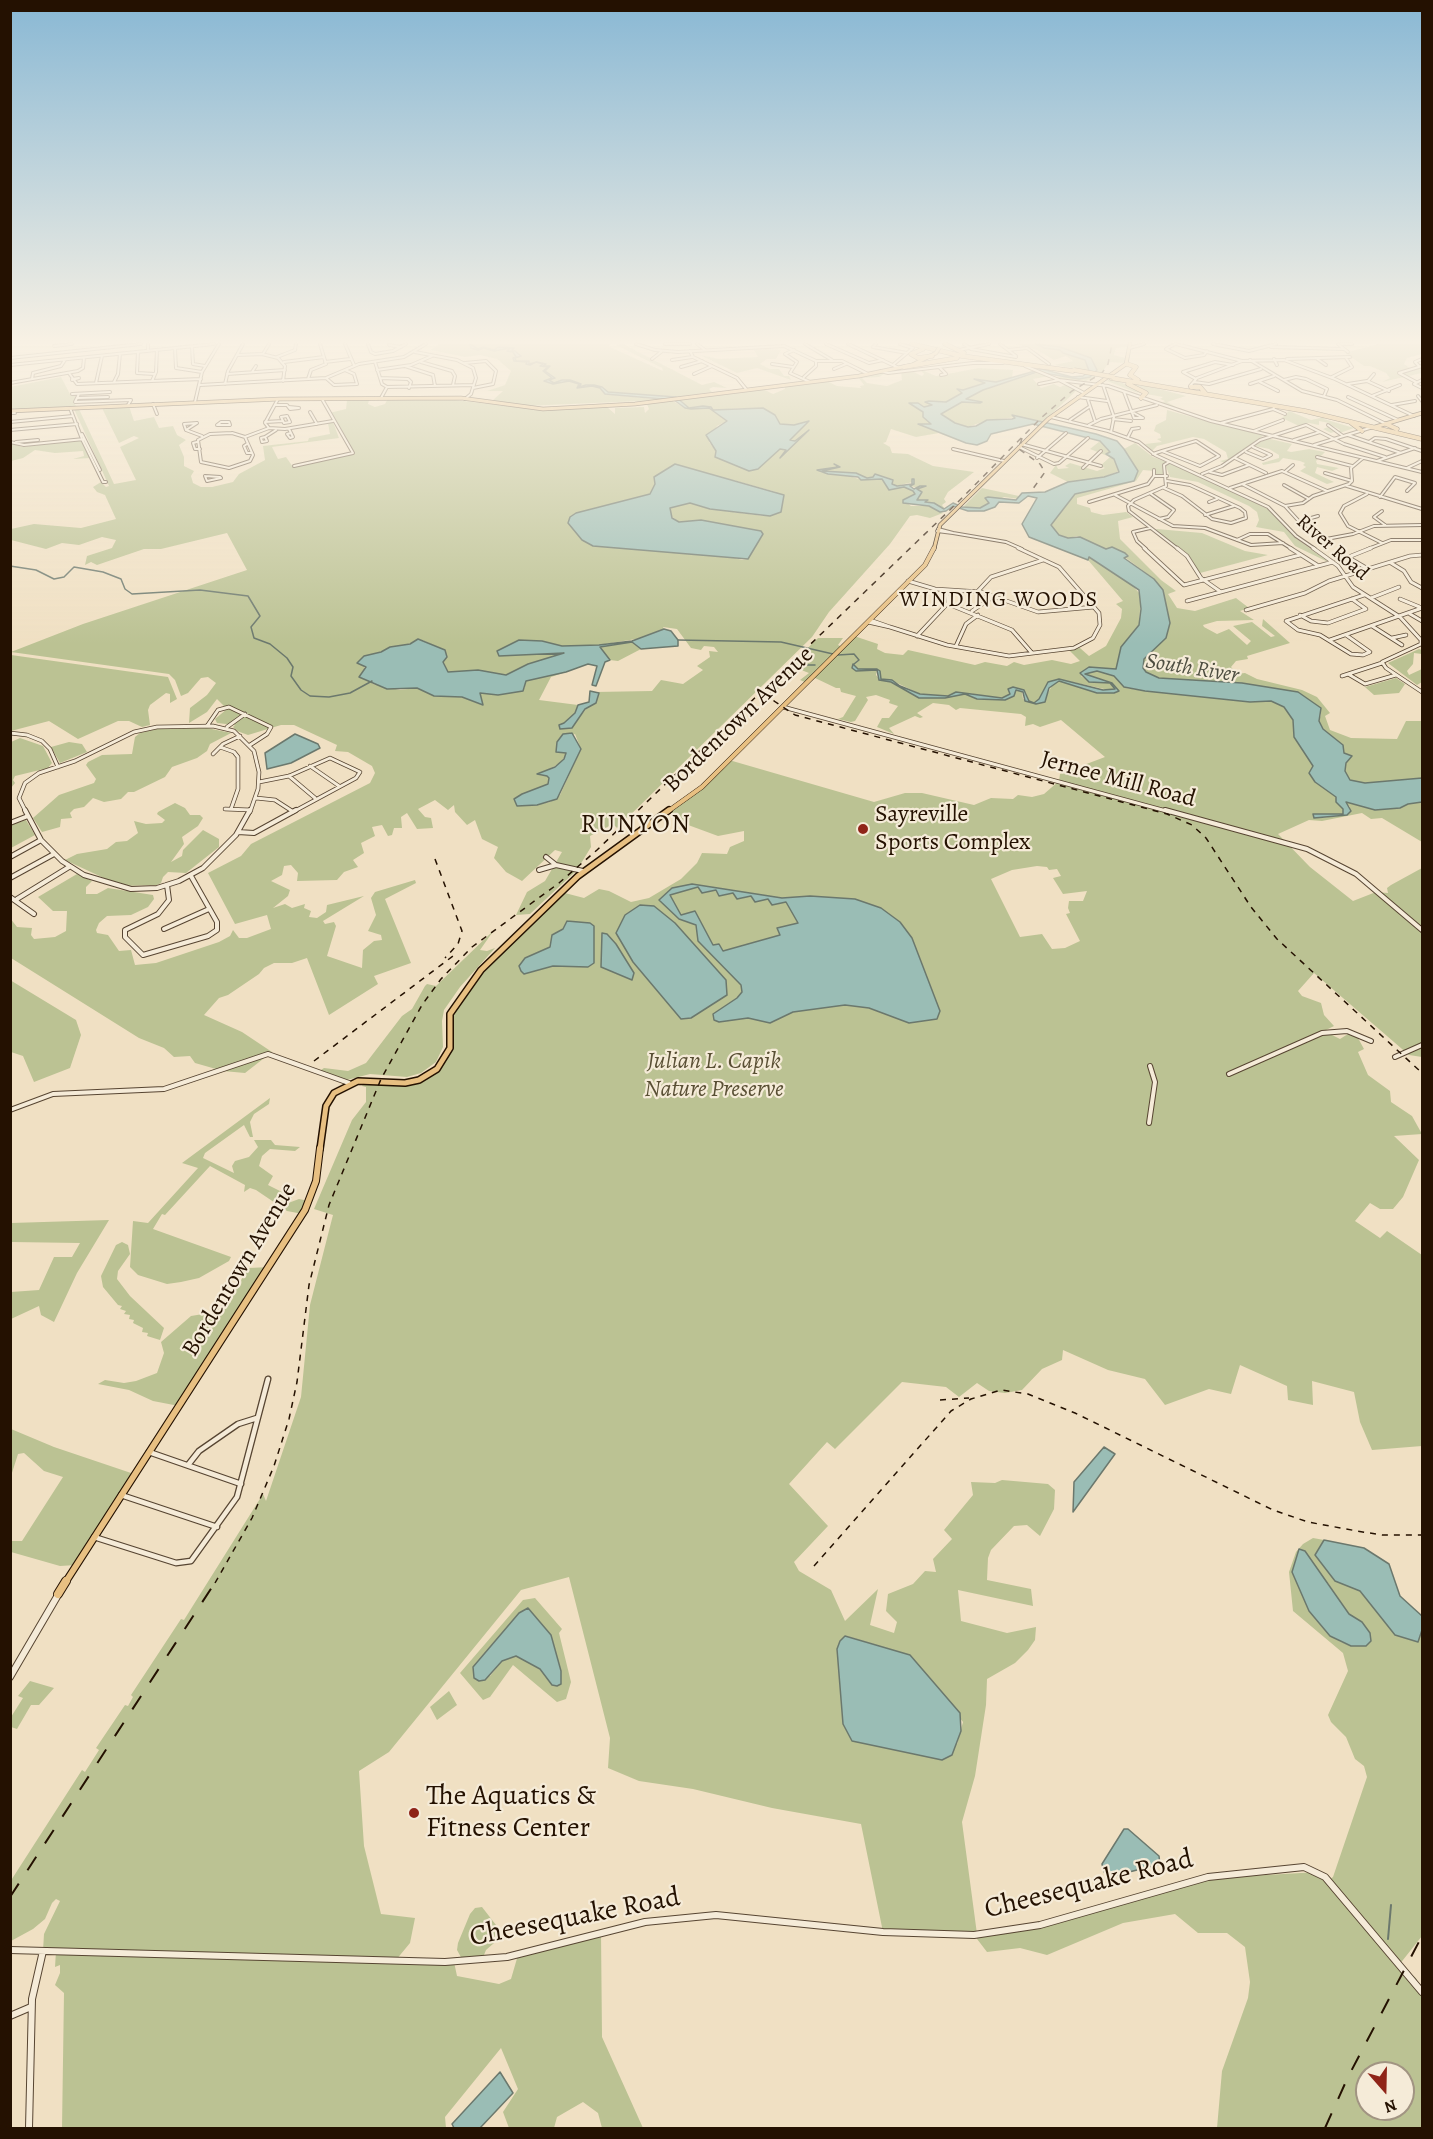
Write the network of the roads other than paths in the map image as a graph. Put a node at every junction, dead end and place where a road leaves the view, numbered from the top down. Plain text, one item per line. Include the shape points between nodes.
1 (86, 444) edge
2 (86, 444) edge
3 (198, 444) edge
4 (248, 444) edge
5 (347, 444) edge
6 (1022, 444) edge
7 (1053, 444) edge
8 (1081, 444) edge
9 (1141, 444) edge
10 (1191, 444) edge
11 (1201, 444) edge
12 (1256, 444) edge
13 (1305, 444) edge
14 (1320, 444) edge
15 (1348, 444) edge
16 (1374, 444) edge
17 (1402, 444) edge
18 (1020, 446) junction
19 (1314, 446) junction
20 (1253, 447) junction
21 (1416, 448) junction
22 (953, 449) dead end
23 (1045, 451) junction
24 (1101, 451) dead end
25 (1162, 451) junction
26 (1422, 451) edge
27 (1245, 452) junction
28 (1401, 453) junction
29 (1152, 454) junction
30 (1066, 457) junction
31 (1317, 457) dead end
32 (1385, 457) junction
33 (1036, 458) junction
34 (1234, 458) junction
35 (1363, 458) junction
36 (1214, 460) junction
37 (1004, 461) junction
38 (1169, 461) junction
39 (1377, 461) junction
40 (1422, 461) edge
41 (1089, 463) junction
42 (1226, 464) junction
43 (1249, 465) junction
44 (1293, 465) dead end
45 (294, 466) dead end
46 (1101, 466) dead end
47 (1352, 466) junction
48 (1083, 468) dead end
49 (1406, 468) junction
50 (1154, 470) dead end
51 (1209, 471) junction
52 (1286, 471) junction
53 (1422, 472) edge
54 (1325, 473) dead end
55 (1267, 474) junction
56 (1201, 475) junction
57 (1154, 476) junction
58 (1167, 479) junction
59 (1352, 481) junction
60 (1241, 484) junction
61 (1284, 485) dead end
62 (1346, 485) junction
63 (1164, 488) junction
64 (1230, 488) junction
65 (1327, 491) junction
66 (1407, 491) dead end
67 (1150, 494) junction
68 (1367, 494) junction
69 (1115, 495) junction
70 (1380, 497) junction
71 (1218, 499) junction
72 (1309, 499) junction
73 (1089, 502) dead end
74 (1131, 502) junction
75 (1209, 502) dead end
76 (1235, 506) junction
77 (1285, 506) junction
78 (958, 507) joint
79 (1422, 509) edge
80 (1382, 511) dead end
81 (1205, 515) junction
82 (1318, 516) dead end
83 (1159, 519) junction
84 (1300, 521) junction
85 (1422, 525) edge
86 (1386, 526) junction
87 (1150, 528) junction
88 (938, 530) junction
89 (1307, 530) dead end
90 (1360, 532) junction
91 (1237, 540) junction
92 (1321, 540) dead end
93 (1422, 540) edge
94 (1283, 543) junction
95 (1382, 543) junction
96 (1300, 555) junction
97 (1422, 555) edge
98 (1044, 559) junction
99 (1334, 562) junction
100 (1390, 562) junction
101 (1318, 566) junction
102 (1369, 570) junction
103 (1347, 577) junction
104 (1204, 581) junction
105 (907, 582) junction
106 (1422, 583) edge
107 (1417, 585) junction
108 (1399, 587) dead end
109 (1422, 588) edge
110 (947, 591) junction
111 (977, 592) junction
112 (1221, 592) junction
113 (1365, 594) junction
114 (993, 597) junction
115 (1371, 598) junction
116 (1351, 599) junction
117 (1400, 599) dead end
118 (1187, 601) dead end
119 (948, 604) junction
120 (1095, 607) junction
121 (1422, 608) edge
122 (1246, 610) dead end
123 (971, 611) junction
124 (1409, 613) junction
125 (978, 615) junction
126 (1299, 615) junction
127 (1400, 617) junction
128 (869, 621) junction
129 (1422, 621) edge
130 (1371, 626) junction
131 (1406, 634) dead end
132 (1346, 635) junction
133 (917, 636) junction
134 (1391, 638) junction
135 (1329, 640) junction
136 (1402, 645) dead end
137 (1422, 645) edge
138 (956, 646) junction
139 (838, 652) joint
140 (1032, 653) junction
141 (832, 657) joint
142 (1382, 663) junction
143 (1348, 674) junction
144 (1396, 675) junction
145 (1342, 676) dead end
146 (1422, 692) edge
147 (783, 707) junction
148 (245, 714) junction
149 (207, 726) junction
150 (227, 727) junction
151 (10, 733) edge
152 (240, 736) junction
153 (250, 745) junction
154 (220, 747) junction
155 (213, 754) dead end
156 (310, 766) junction
157 (58, 767) junction
158 (289, 776) junction
159 (259, 782) junction
160 (339, 786) junction
161 (255, 798) junction
162 (315, 798) junction
163 (225, 809) dead end
164 (231, 810) junction
165 (251, 810) junction
166 (292, 811) junction
167 (28, 816) junction
168 (10, 823) edge
169 (238, 832) junction
170 (41, 840) junction
171 (54, 854) junction
172 (10, 857) edge
173 (546, 857) dead end
174 (556, 866) junction
175 (69, 867) junction
176 (539, 870) dead end
177 (583, 872) junction
178 (191, 876) junction
179 (10, 878) edge
180 (167, 885) junction
181 (10, 897) edge
182 (16, 899) junction
183 (209, 909) junction
184 (34, 914) dead end
185 (164, 929) dead end
186 (1422, 930) edge
187 (1371, 1041) dead end
188 (1422, 1045) edge
189 (1395, 1057) dead end
190 (1150, 1066) dead end
191 (1228, 1074) dead end
192 (349, 1083) junction
193 (10, 1110) edge
194 (1149, 1123) dead end
195 (268, 1379) dead end
196 (257, 1418) junction
197 (148, 1452) junction
198 (188, 1465) junction
199 (241, 1484) junction
200 (121, 1494) junction
201 (217, 1527) junction
202 (94, 1537) junction
203 (58, 1594) joint
204 (10, 1677) edge
205 (10, 1950) edge
206 (43, 1951) junction
207 (1422, 1992) edge
208 (32, 2007) junction
209 (10, 2016) edge
210 (29, 2128) edge

1 - 2 street via 106,482
3 - 4 street via 202,464 225,468 244,465 253,458
5 - 45 street via 352,453
6 - 18 main road, Bordentown Avenue
7 - 23 street
8 - 30 street
9 - 29 street, River Road
10 - 25 street
11 - 36 street via 1219,453
12 - 20 street
13 - 19 street
14 - 19 street
15 - 32 street
16 - 28 street
17 - 21 street
18 - 23 street
18 - 33 street
18 - 37 main road, Bordentown Avenue
19 - 35 street
20 - 27 street
20 - 27 street via 1271,455 1263,459
21 - 26 street
21 - 28 street
22 - 37 street
23 - 30 street
23 - 33 street
24 - 41 street
25 - 29 street
25 - 36 street via 1200,466
27 - 34 street
28 - 32 street
29 - 38 street, River Road
30 - 33 street via 1051,464
30 - 41 street
31 - 47 street
32 - 39 street
34 - 42 street
34 - 43 street
35 - 39 street
35 - 47 street
36 - 42 street
37 - 78 main road, Bordentown Avenue
38 - 56 street, River Road
38 - 58 street via 1164,465
39 - 49 street
40 - 49 street
41 - 46 street
41 - 48 street
42 - 51 street
43 - 51 street via 1224,474
43 - 55 street
44 - 52 street
47 - 59 street
49 - 53 street
50 - 57 street
51 - 56 street
52 - 55 street
52 - 65 street
54 - 59 street
55 - 60 street
56 - 64 street, River Road
57 - 58 street
57 - 69 street via 1148,484
58 - 63 street
58 - 71 street
59 - 62 street
60 - 64 street
60 - 77 street
61 - 72 street
62 - 65 street
62 - 68 street
63 - 67 street
63 - 81 street via 1184,497
64 - 99 street, River Road via 1271,508 1296,536
65 - 72 street
66 - 70 street via 1415,483 1393,478
67 - 74 street
67 - 83 street via 1174,510
68 - 70 street
68 - 90 street via 1340,511 1345,523
69 - 73 street
69 - 74 street
70 - 79 street
71 - 75 street
71 - 76 street
72 - 77 street
74 - 83 street
74 - 87 street via 1130,513
76 - 81 street
76 - 81 street via 1246,514 1242,522 1221,522
77 - 84 street
78 - 88 main road, Bordentown Avenue
80 - 86 street via 1374,518
82 - 84 street
83 - 91 street via 1173,526 1204,528
84 - 89 street
85 - 86 street
86 - 90 street
87 - 104 street via 1187,556
87 - 104 street via 1133,533 1169,574 1184,585
88 - 98 street via 1006,542
88 - 105 main road, Bordentown Avenue via 930,558
90 - 92 street
90 - 95 street
91 - 94 street via 1263,546
91 - 94 street via 1257,533 1268,534
93 - 95 street
94 - 96 street
95 - 102 street via 1351,556
96 - 101 street
96 - 104 street
97 - 100 street
98 - 111 street via 990,577
98 - 120 street via 1061,568
99 - 101 street
99 - 103 street, River Road
100 - 102 street
100 - 107 street
101 - 112 street
102 - 103 street
103 - 113 street, River Road via 1351,585
103 - 122 street
104 - 112 street
105 - 110 street
105 - 128 main road, Bordentown Avenue
106 - 107 street
107 - 109 street
108 - 115 street
110 - 111 street
110 - 119 street
111 - 114 street
112 - 118 street
113 - 115 street, River Road
113 - 116 street
114 - 120 street via 1038,612
114 - 123 street
115 - 127 street, River Road
116 - 126 street
116 - 126 street via 1366,609 1328,623
117 - 121 street
119 - 123 street
119 - 133 street
120 - 140 street via 1101,621 1089,641 1070,649
121 - 124 street
123 - 125 street
124 - 127 street
124 - 129 street
125 - 138 street via 966,624
125 - 140 street via 1014,631
126 - 135 street via 1286,621 1298,630
127 - 130 street
127 - 137 street, River Road
128 - 133 street
128 - 139 main road, Bordentown Avenue
130 - 132 street
130 - 134 street
131 - 134 street
132 - 135 street
132 - 135 street via 1370,652 1351,654
133 - 138 street
134 - 136 street
137 - 142 street
138 - 140 street via 1007,656
139 - 141 main road, Bordentown Avenue
141 - 147 main road, Bordentown Avenue
142 - 143 street
142 - 144 street
143 - 144 street via 1365,684
143 - 145 street
144 - 146 street
147 - 177 main road, Bordentown Avenue via 692,797
147 - 186 street, Jernee Mill Road via 1307,849 1356,874
148 - 149 street via 222,708
148 - 150 street
148 - 153 street via 271,727
149 - 150 street
149 - 157 street via 141,730
150 - 152 street
151 - 157 street via 42,741
152 - 153 street
152 - 154 street
153 - 159 street via 258,759
154 - 155 street
154 - 164 street via 238,757 238,789
156 - 158 street
156 - 160 street
156 - 160 street via 330,758 359,770 356,778
157 - 167 street via 39,773 22,787 19,798
158 - 159 street
158 - 162 street
159 - 161 street
160 - 162 street
161 - 165 street
161 - 166 street via 275,800
162 - 166 street
163 - 164 street
164 - 165 street
165 - 169 street
166 - 169 street via 254,833
167 - 168 street
167 - 170 street
169 - 178 street
170 - 171 street
170 - 172 street
171 - 175 street
171 - 179 street
173 - 174 street
174 - 176 street
174 - 177 street
175 - 180 street via 122,888
175 - 182 street
177 - 192 main road, Bordentown Avenue via 481,970 462,994 450,1014 450,1048 437,1069 405,1083
178 - 180 street
178 - 183 street
180 - 183 street via 169,900 158,914 125,930 125,937 141,953 153,954 214,933 218,926
181 - 182 street
182 - 184 street
183 - 185 street
187 - 191 street via 1347,1031 1322,1033
188 - 189 street
190 - 194 street via 1155,1083
192 - 193 street via 268,1054 164,1089 53,1094
192 - 197 main road, Bordentown Avenue via 326,1106 316,1181 305,1210
195 - 196 street
196 - 198 street via 231,1429 199,1451
196 - 199 street
197 - 198 street
197 - 200 main road, Bordentown Avenue
198 - 199 street
199 - 201 street
200 - 201 street
200 - 202 main road, Bordentown Avenue
201 - 202 street via 200,1552 183,1563
202 - 203 main road, Bordentown Avenue
203 - 204 street, Bordentown Avenue
205 - 206 street, Cheesequake Road
206 - 207 street, Cheesequake Road via 445,1962 507,1957 645,1922 716,1915 883,1932 974,1935 1040,1925 1208,1878 1290,1866 1318,1872
206 - 208 street
208 - 209 street
208 - 210 street

